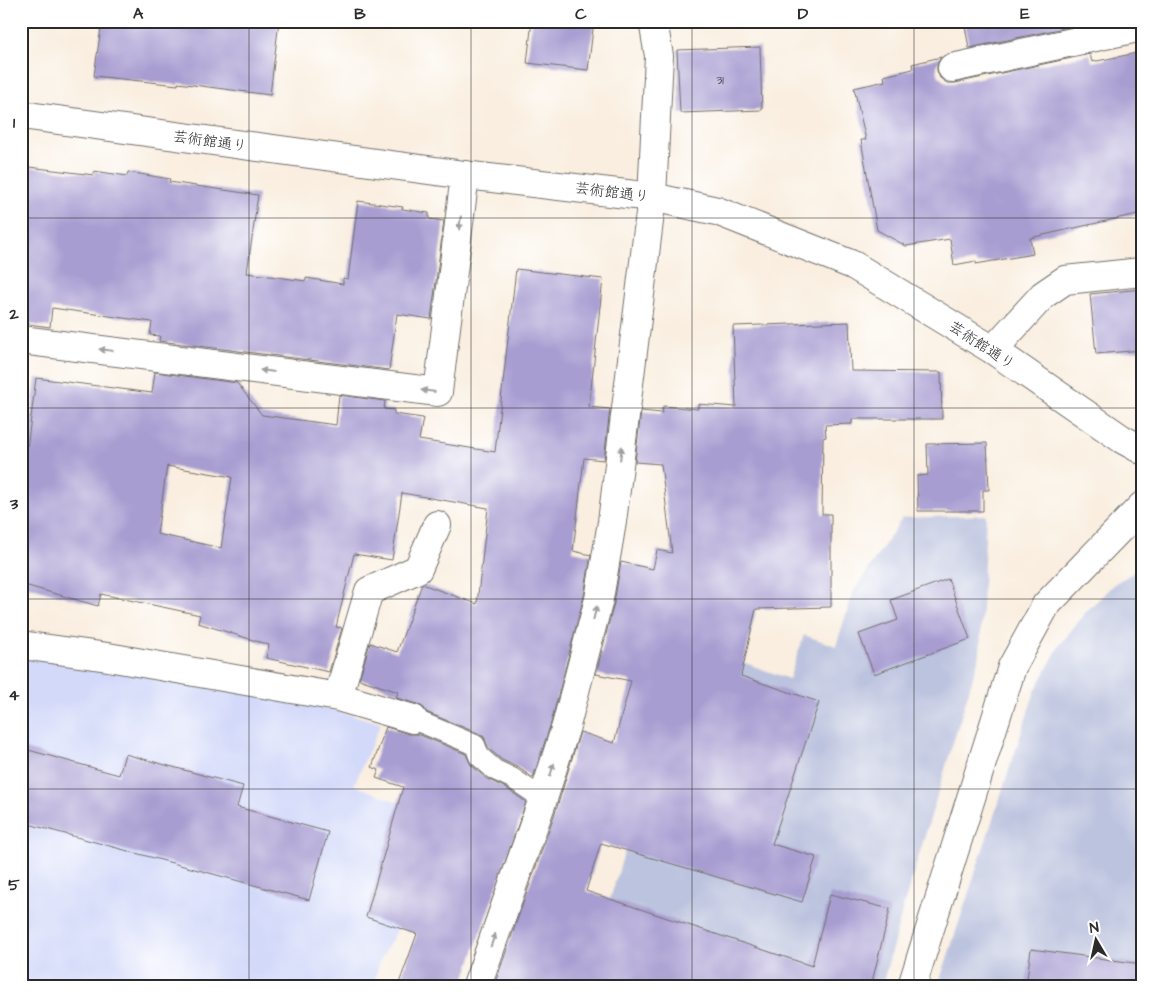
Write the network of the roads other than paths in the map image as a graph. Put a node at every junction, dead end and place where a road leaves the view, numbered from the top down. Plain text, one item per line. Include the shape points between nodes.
1 (653, 21) edge
2 (1142, 27) edge
3 (952, 68) dead end
4 (21, 115) edge
5 (465, 175) junction
6 (652, 197) junction
7 (1142, 272) edge
8 (21, 340) edge
9 (993, 350) junction
10 (1142, 450) edge
11 (1142, 506) edge
12 (437, 525) dead end
13 (21, 645) edge
14 (338, 697) junction
15 (413, 719) joint
16 (543, 799) junction
17 (477, 986) edge
18 (912, 986) edge

1 - 6 street via 659,56
2 - 3 street
4 - 5 street, 芸術館通り
5 - 6 street, 芸術館通り
5 -> 8 street via 438,392
6 - 9 street, 芸術館通り via 717,211 853,265
16 -> 6 street via 566,726 600,590 612,522
7 - 9 street via 1065,280 1043,295
9 - 10 street, 芸術館通り
11 - 18 street via 1046,605 1012,666
12 - 14 street via 418,569 369,591
13 - 14 street
14 - 15 street
15 - 16 lane via 475,744 479,756 496,770
17 -> 16 street

